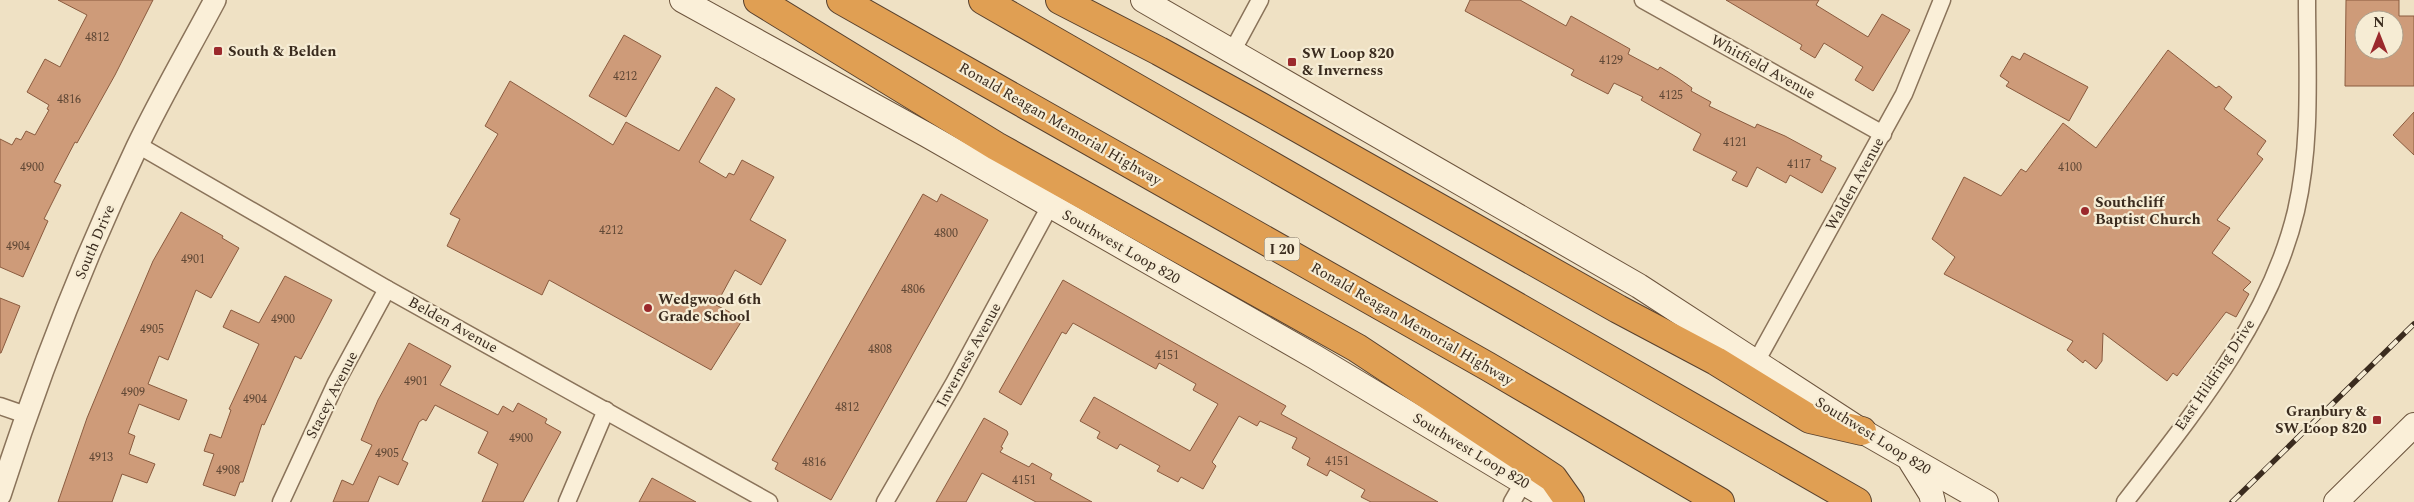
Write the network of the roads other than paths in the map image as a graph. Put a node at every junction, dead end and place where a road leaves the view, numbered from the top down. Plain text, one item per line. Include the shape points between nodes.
1 (215, 0) edge
2 (682, 0) edge
3 (758, 0) edge
4 (841, 0) edge
5 (983, 0) edge
6 (1060, 0) edge
7 (1143, 0) edge
8 (1260, 0) edge
9 (1643, 0) edge
10 (1942, 0) edge
11 (2307, 0) edge
12 (1233, 50) junction
13 (1882, 134) junction
14 (138, 145) junction
15 (1050, 206) junction
16 (387, 289) junction
17 (1756, 362) junction
18 (0, 406) edge
19 (606, 410) junction
20 (26, 415) junction
21 (2414, 425) edge
22 (1862, 431) junction
23 (1910, 460) junction
24 (1517, 492) edge
25 (0, 495) edge
26 (281, 502) edge
27 (567, 502) edge
28 (769, 502) edge
29 (886, 502) edge
30 (1556, 502) edge
31 (1570, 502) edge
32 (1720, 502) edge
33 (1857, 502) edge
34 (1933, 502) edge
35 (1986, 502) edge
36 (2125, 502) edge
37 (2336, 502) edge

1 - 14 street, South Drive
2 - 15 main road, Southwest Loop 820
3 - 31 highway via 996,146 1357,348 1553,478
4 - 32 highway, Ronald Reagan Memorial Highway / I 20
5 - 33 highway
6 - 22 highway via 1159,51 1626,314 1682,342 1810,419
7 - 12 main road, Southwest Loop 820
8 - 12 street
9 - 13 street, Whitfield Avenue
10 - 13 street, Walden Avenue via 1904,94
11 - 36 street, East Hildring Drive via 2304,158 2296,212 2283,253 2272,283 2240,343
12 - 17 main road, Southwest Loop 820 via 1639,286
13 - 17 street, Walden Avenue
14 - 16 street, Belden Avenue
14 - 20 street, South Drive via 50,349
15 - 24 main road, Southwest Loop 820 via 1315,357
15 - 29 street, Inverness Avenue
16 - 19 street, Belden Avenue
16 - 26 street, Stacey Avenue via 336,383
17 - 22 main road, Southwest Loop 820
18 - 20 street
19 - 27 street
19 - 28 street, Belden Avenue
20 - 25 street, South Drive
21 - 37 main road
22 - 23 main road, Southwest Loop 820
23 - 34 main road
23 - 35 main road, Southwest Loop 820
24 - 30 main road, Southwest Loop 820

